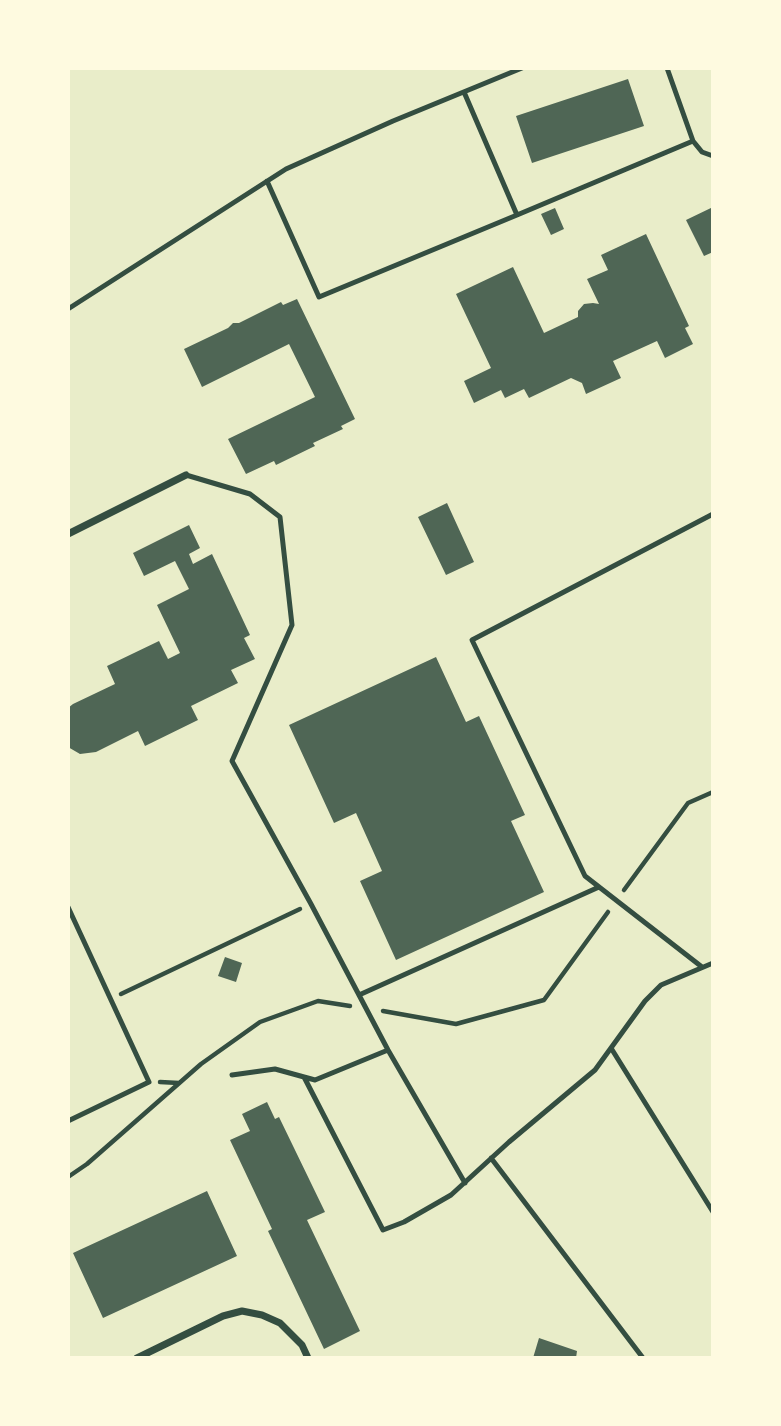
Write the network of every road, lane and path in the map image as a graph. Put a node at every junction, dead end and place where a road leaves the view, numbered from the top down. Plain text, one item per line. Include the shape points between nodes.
1 (522, 68) edge
2 (667, 68) edge
3 (464, 92) junction
4 (693, 141) junction
5 (713, 156) edge
6 (267, 181) junction
7 (517, 215) junction
8 (68, 309) edge
9 (186, 475) joint
10 (713, 514) edge
11 (68, 534) edge
12 (713, 792) edge
13 (599, 887) junction
14 (616, 900) junction
15 (311, 904) junction
16 (68, 907) edge
17 (713, 963) edge
18 (702, 967) junction
19 (359, 995) junction
20 (111, 999) junction
21 (366, 1008) junction
22 (611, 1048) junction
23 (388, 1050) junction
24 (232, 1075) dead end
25 (304, 1077) junction
26 (68, 1121) edge
27 (491, 1158) junction
28 (68, 1177) edge
29 (465, 1182) junction
30 (713, 1212) edge
31 (137, 1358) edge
32 (308, 1358) edge
33 (643, 1358) edge

1 - 3 lane
2 - 4 lane
3 - 6 lane via 323,151
3 - 7 lane
4 - 5 lane
4 - 7 lane
6 - 7 lane via 319,298
6 - 8 lane
9 - 11 street
9 - 15 lane via 250,494 280,517 292,625 232,761
10 - 13 lane via 472,640 585,876
12 - 14 path via 688,803
13 - 14 lane
13 - 19 lane
14 - 18 lane
14 - 21 path via 544,1000 456,1024
15 - 19 lane
15 - 20 path
16 - 20 lane
17 - 18 lane
18 - 22 lane via 661,985
19 - 21 lane
20 - 26 lane via 149,1082
21 - 23 lane
21 - 28 path via 318,1001 260,1022 201,1064
22 - 27 lane via 595,1070
22 - 30 lane
23 - 25 lane via 315,1080
23 - 29 lane
24 - 25 lane via 275,1069
25 - 29 lane via 383,1230 451,1195
27 - 29 lane
27 - 33 lane
31 - 32 street via 242,1311 280,1324 302,1345

